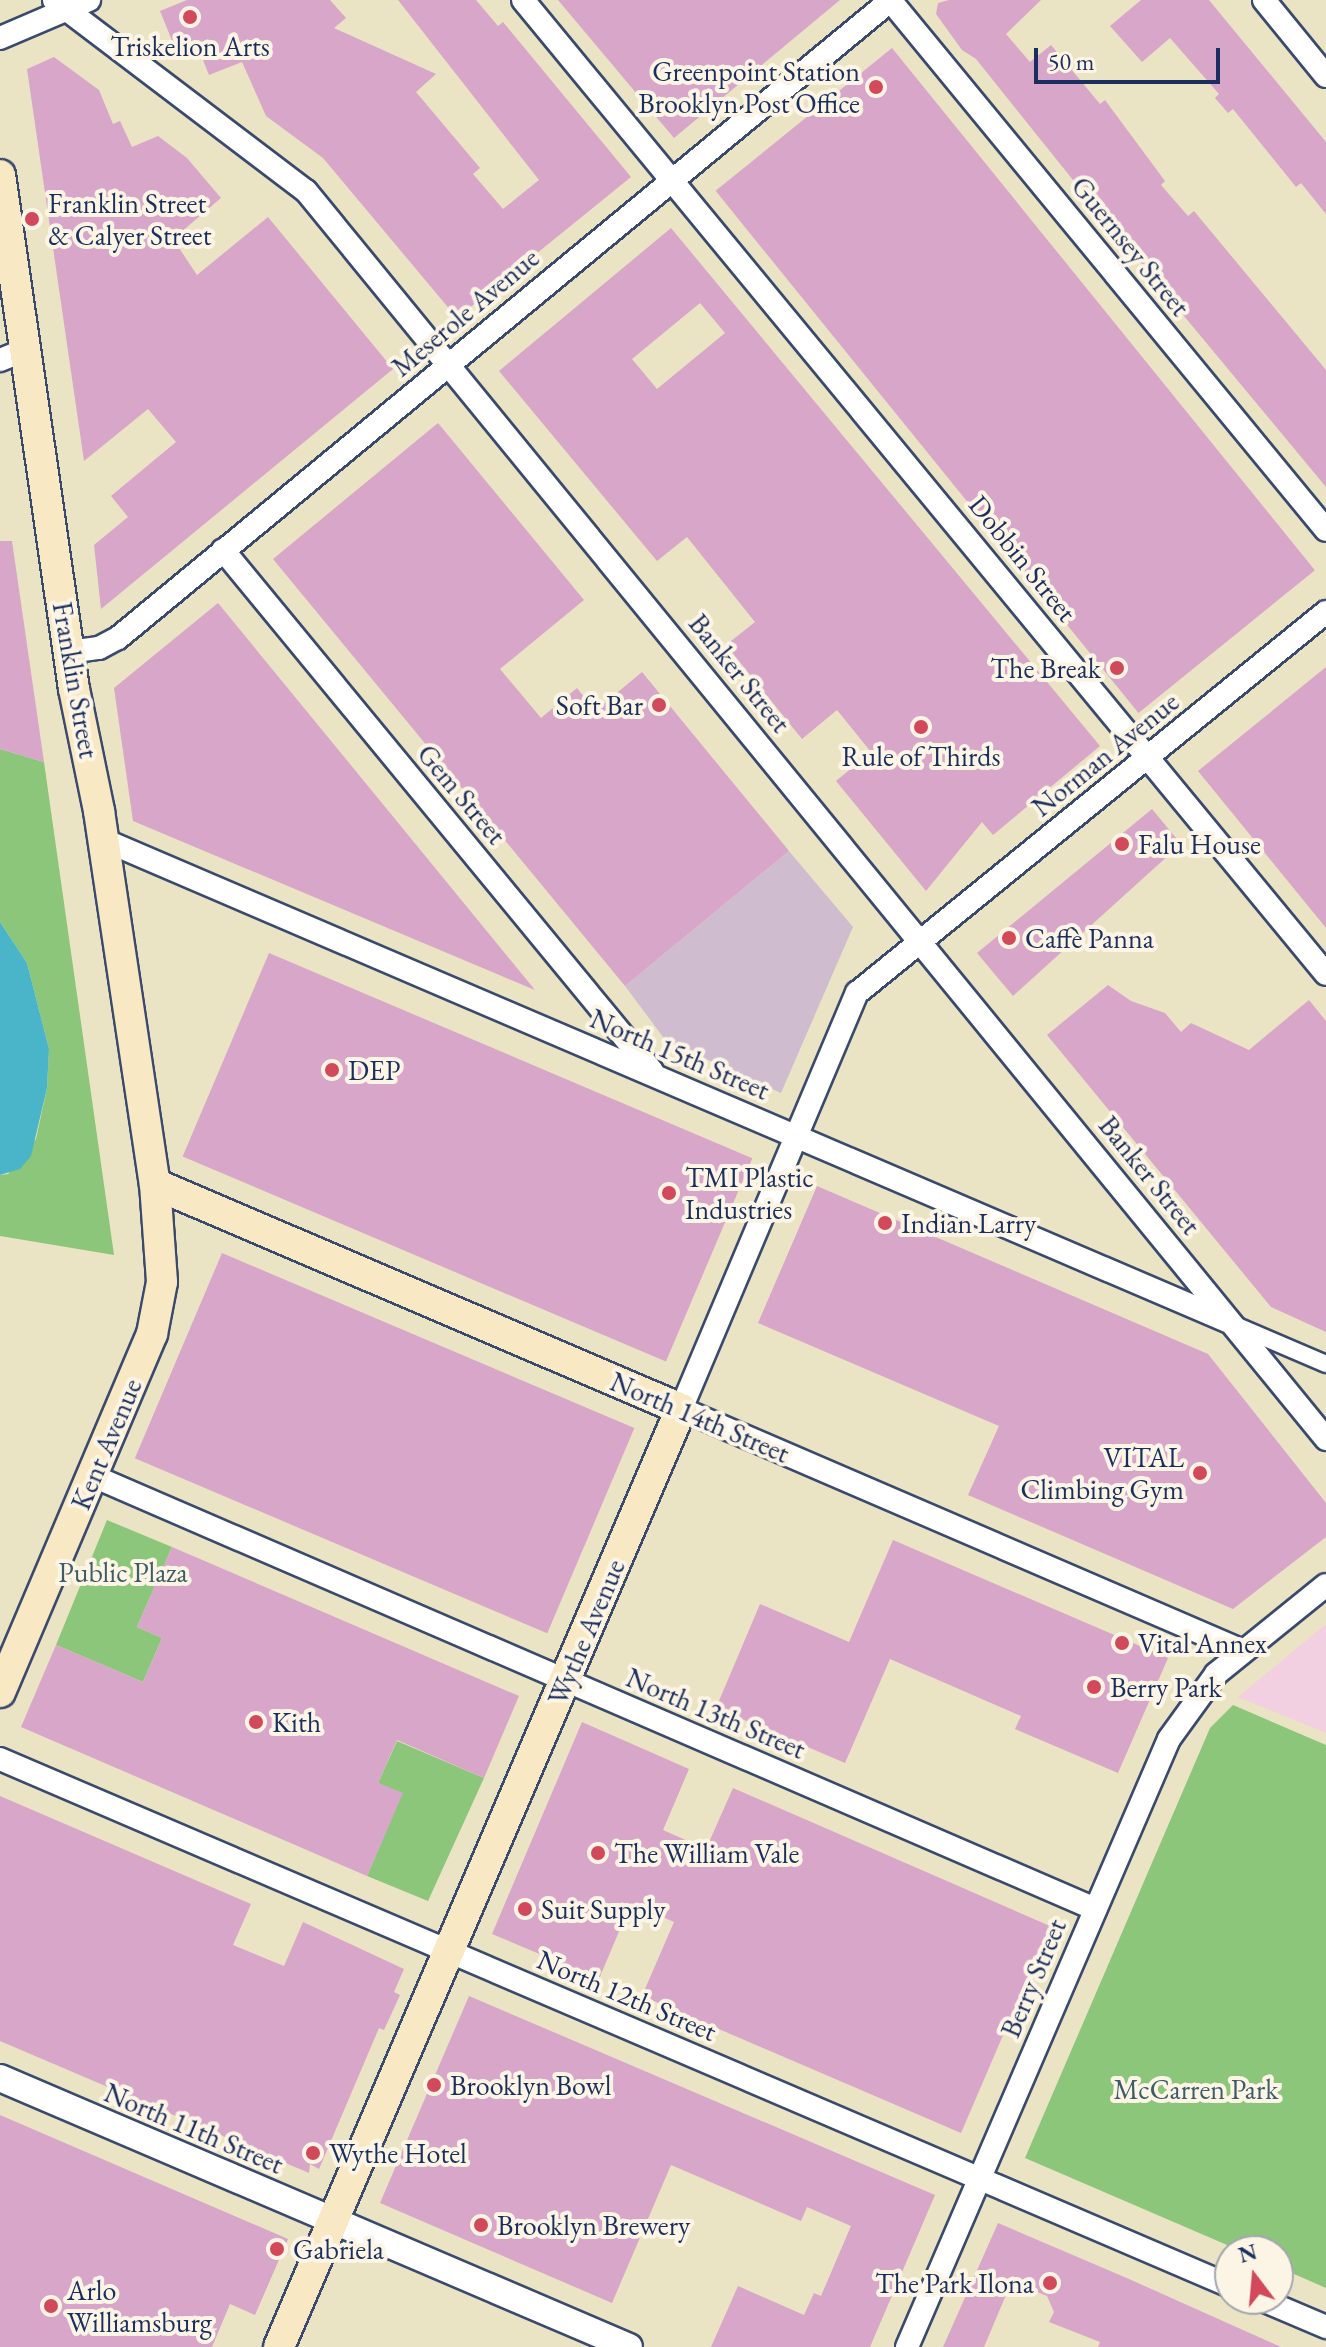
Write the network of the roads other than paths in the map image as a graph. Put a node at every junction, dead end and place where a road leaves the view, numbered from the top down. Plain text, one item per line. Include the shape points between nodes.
1 (89, 0) edge
2 (523, 0) edge
3 (890, 0) edge
4 (1264, 0) edge
5 (60, 5) edge
6 (0, 38) edge
7 (1326, 76) edge
8 (0, 175) edge
9 (672, 180) junction
10 (13, 355) edge
11 (449, 364) junction
12 (1326, 530) edge
13 (223, 550) junction
14 (1326, 612) edge
15 (69, 652) junction
16 (1148, 758) junction
17 (104, 840) junction
18 (920, 939) junction
19 (1326, 974) edge
20 (655, 1075) junction
21 (796, 1137) junction
22 (155, 1184) junction
23 (1231, 1323) junction
24 (1326, 1364) edge
25 (681, 1409) junction
26 (1326, 1439) edge
27 (93, 1476) junction
28 (1326, 1585) edge
29 (1243, 1651) junction
30 (566, 1680) junction
31 (0, 1692) edge
32 (0, 1759) edge
33 (1095, 1909) junction
34 (449, 1951) junction
35 (0, 2078) edge
36 (979, 2179) junction
37 (333, 2222) junction
38 (1214, 2279) edge
39 (1294, 2313) edge
40 (1326, 2327) edge
41 (279, 2347) edge
42 (629, 2347) edge
43 (907, 2347) edge

1 - 5 street
2 - 9 street, Dobbin Street
3 - 9 street, Meserole Avenue
3 - 12 street, Guernsey Street
4 - 7 street
5 - 6 street
5 - 11 street, Banker Street via 306,191
8 - 10 main road, Franklin Street
9 - 11 street, Meserole Avenue
9 - 16 street, Dobbin Street
10 - 15 main road, Franklin Street
11 - 13 street, Meserole Avenue
11 - 18 street, Banker Street
13 - 15 street, Meserole Avenue via 118,638 99,648
13 - 20 street, Gem Street
14 - 16 street, Norman Avenue
15 - 17 main road, Franklin Street
16 - 18 street, Norman Avenue
16 - 19 street, Dobbin Street
17 - 20 street, North 15th Street
17 - 22 main road, Franklin Street
18 - 21 street, Wythe Avenue via 857,993
18 - 23 street, Banker Street
20 - 21 street, North 15th Street
21 - 23 street, North 15th Street
21 - 25 street, Wythe Avenue
22 - 25 main road, North 14th Street
22 - 27 main road, Kent Avenue via 160,1309
23 - 24 street
23 - 26 street, Banker Street
25 - 29 street, North 14th Street
25 - 30 main road, Wythe Avenue
27 - 30 street, North 13th Street
27 - 31 main road, Kent Avenue
28 - 29 street, Berry Street
29 - 33 street, Berry Street via 1186,1710
30 - 33 street, North 13th Street
30 - 34 main road, Wythe Avenue
32 - 34 street, North 12th Street
33 - 36 street, Berry Street
34 - 36 street, North 12th Street
34 - 37 main road, Wythe Avenue
35 - 37 street, North 11th Street
36 - 38 street, North 12th Street
36 - 43 street, Berry Street
37 - 41 main road, Wythe Avenue
37 - 42 street, North 11th Street
39 - 40 street

